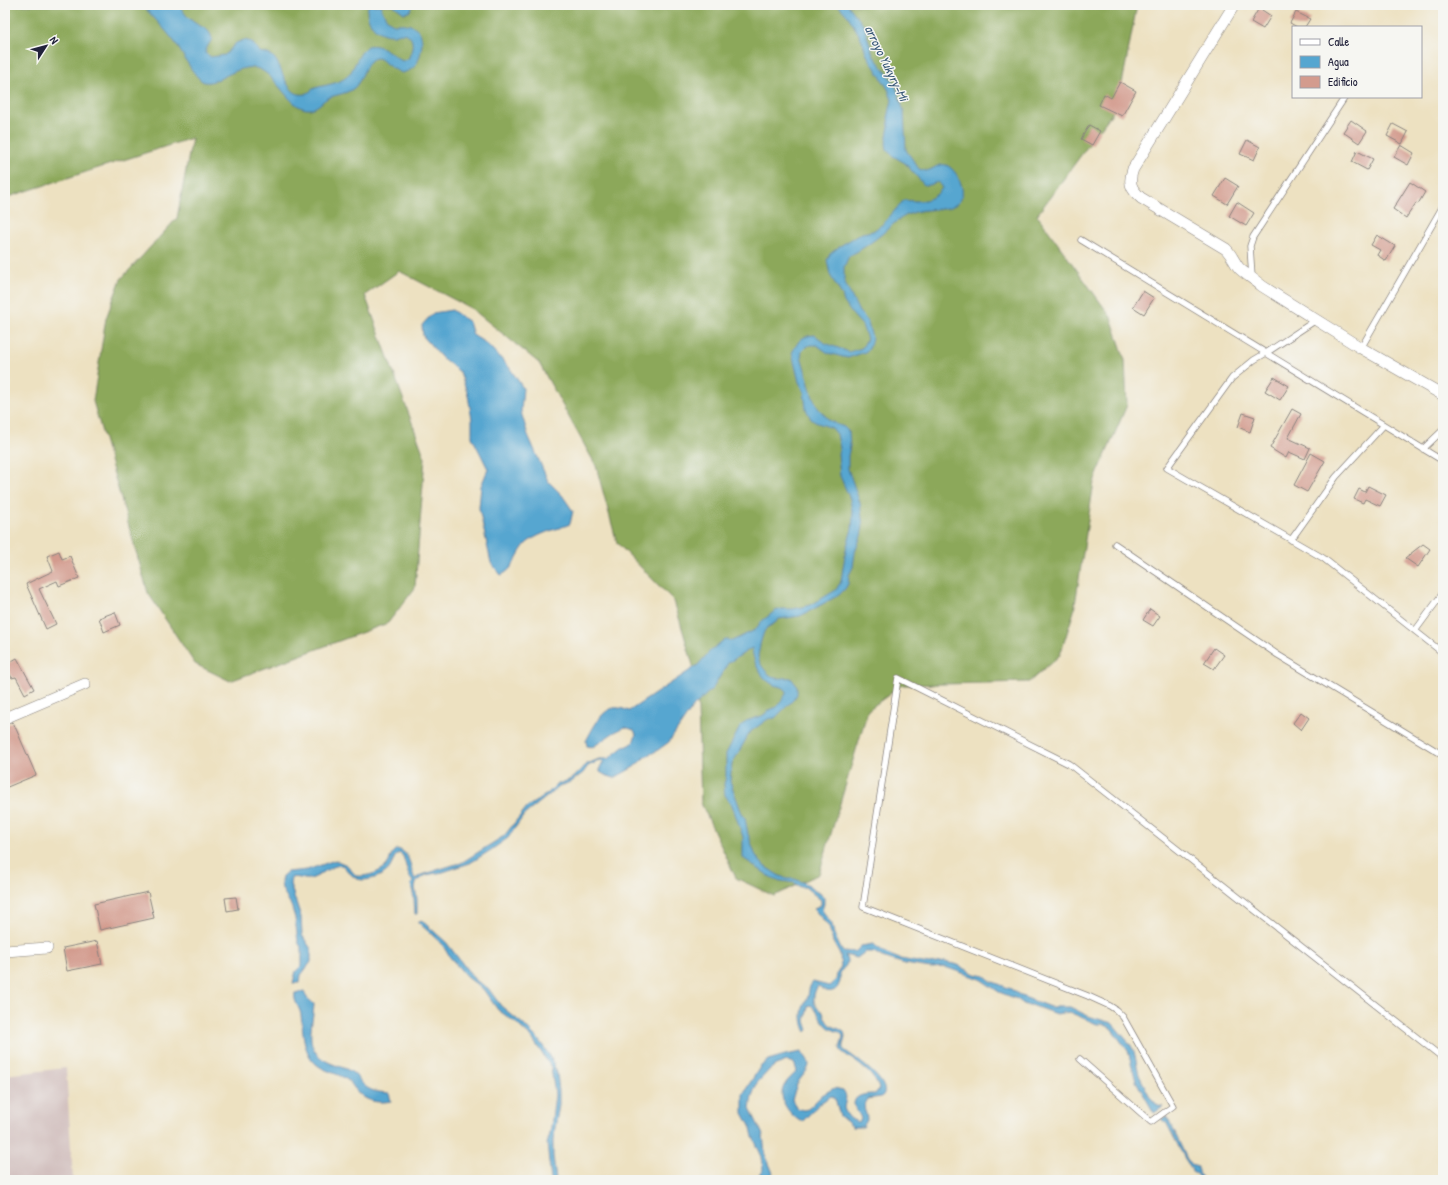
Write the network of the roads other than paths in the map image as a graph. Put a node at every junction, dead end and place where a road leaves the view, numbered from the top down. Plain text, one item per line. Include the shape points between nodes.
1 (1234, 5) edge
2 (1344, 98) edge
3 (1443, 206) edge
4 (1081, 240) dead end
5 (1252, 277) junction
6 (1316, 320) junction
7 (1361, 348) junction
8 (1266, 353) junction
9 (1443, 395) edge
10 (1384, 425) junction
11 (1443, 430) edge
12 (1423, 448) junction
13 (1443, 461) edge
14 (1291, 540) junction
15 (1116, 544) dead end
16 (1443, 593) edge
17 (1415, 631) junction
18 (1443, 653) edge
19 (85, 684) dead end
20 (5, 718) edge
21 (1443, 755) edge
22 (47, 948) dead end
23 (5, 951) edge
24 (1443, 1058) edge
25 (1080, 1059) dead end

1 - 5 street via 1130,177 1134,192 1226,249 1240,269
2 - 5 lane via 1253,237 1250,246
3 - 7 lane
4 - 8 lane
5 - 6 street
6 - 7 street
6 - 8 lane
7 - 9 street
8 - 10 lane
8 - 14 lane via 1232,378 1168,468
10 - 12 lane
10 - 14 lane via 1336,477
11 - 12 lane
12 - 13 lane
14 - 17 lane via 1323,558
15 - 21 lane via 1278,655
16 - 17 lane
17 - 18 lane
19 - 20 street
22 - 23 street
24 - 25 lane via 1069,764 898,678 863,907 1088,996 1116,1010 1123,1017 1172,1106 1151,1122

